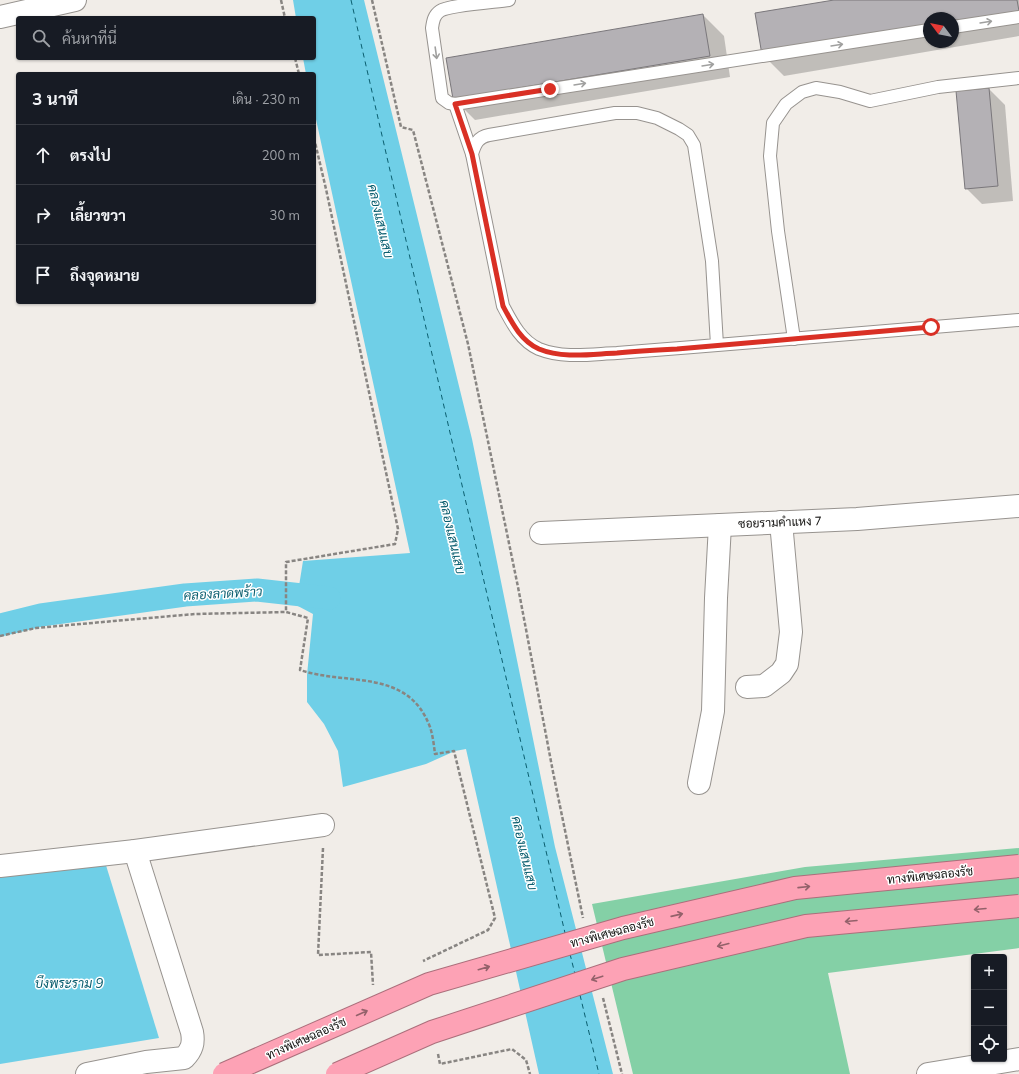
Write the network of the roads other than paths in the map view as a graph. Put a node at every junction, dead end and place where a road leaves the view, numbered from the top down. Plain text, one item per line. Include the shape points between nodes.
1 (75, 0) edge
2 (509, 0) edge
3 (9, 10) edge
4 (1019, 16) edge
5 (959, 26) edge
6 (923, 31) edge
7 (1019, 78) edge
8 (455, 104) junction
9 (472, 154) junction
10 (1019, 320) edge
11 (794, 339) junction
12 (717, 345) junction
13 (1019, 506) edge
14 (780, 522) junction
15 (720, 525) junction
16 (541, 533) dead end
17 (747, 687) dead end
18 (699, 783) dead end
19 (323, 825) road end
20 (135, 851) junction
21 (0, 866) edge
22 (1019, 866) edge
23 (1019, 906) edge
24 (1019, 1059) edge
25 (145, 1068) edge
26 (87, 1074) edge
27 (224, 1074) edge
28 (337, 1074) edge
29 (928, 1074) edge

1 - 3 street
2 -> 8 lane via 446,8 435,15 432,28 442,98
5 -> 4 lane
8 -> 6 lane
7 - 11 lane via 938,87 870,101 816,88 802,92 786,104 773,123 770,156
8 - 9 lane
9 - 12 lane via 503,306 524,339 539,349 574,356
9 - 12 lane via 475,143 483,136 615,113 637,113 657,118 688,135 694,145 712,261
10 - 11 lane
11 - 12 lane
13 - 14 street, ซอยรามคำแหง 7 via 857,519
14 - 15 street, ซอยรามคำแหง 7
14 - 17 street via 791,632 787,664 781,673 764,686
15 - 16 street, ซอยรามคำแหง 7
15 - 18 street via 713,711
19 - 20 street
20 - 21 street
20 - 25 street via 193,1040 184,1058
27 -> 22 highway, ทางพิเศษฉลองรัช, bridge via 429,984 623,928 795,888
23 -> 28 highway, bridge via 806,926 623,970 432,1032
24 - 29 street
25 - 26 street

